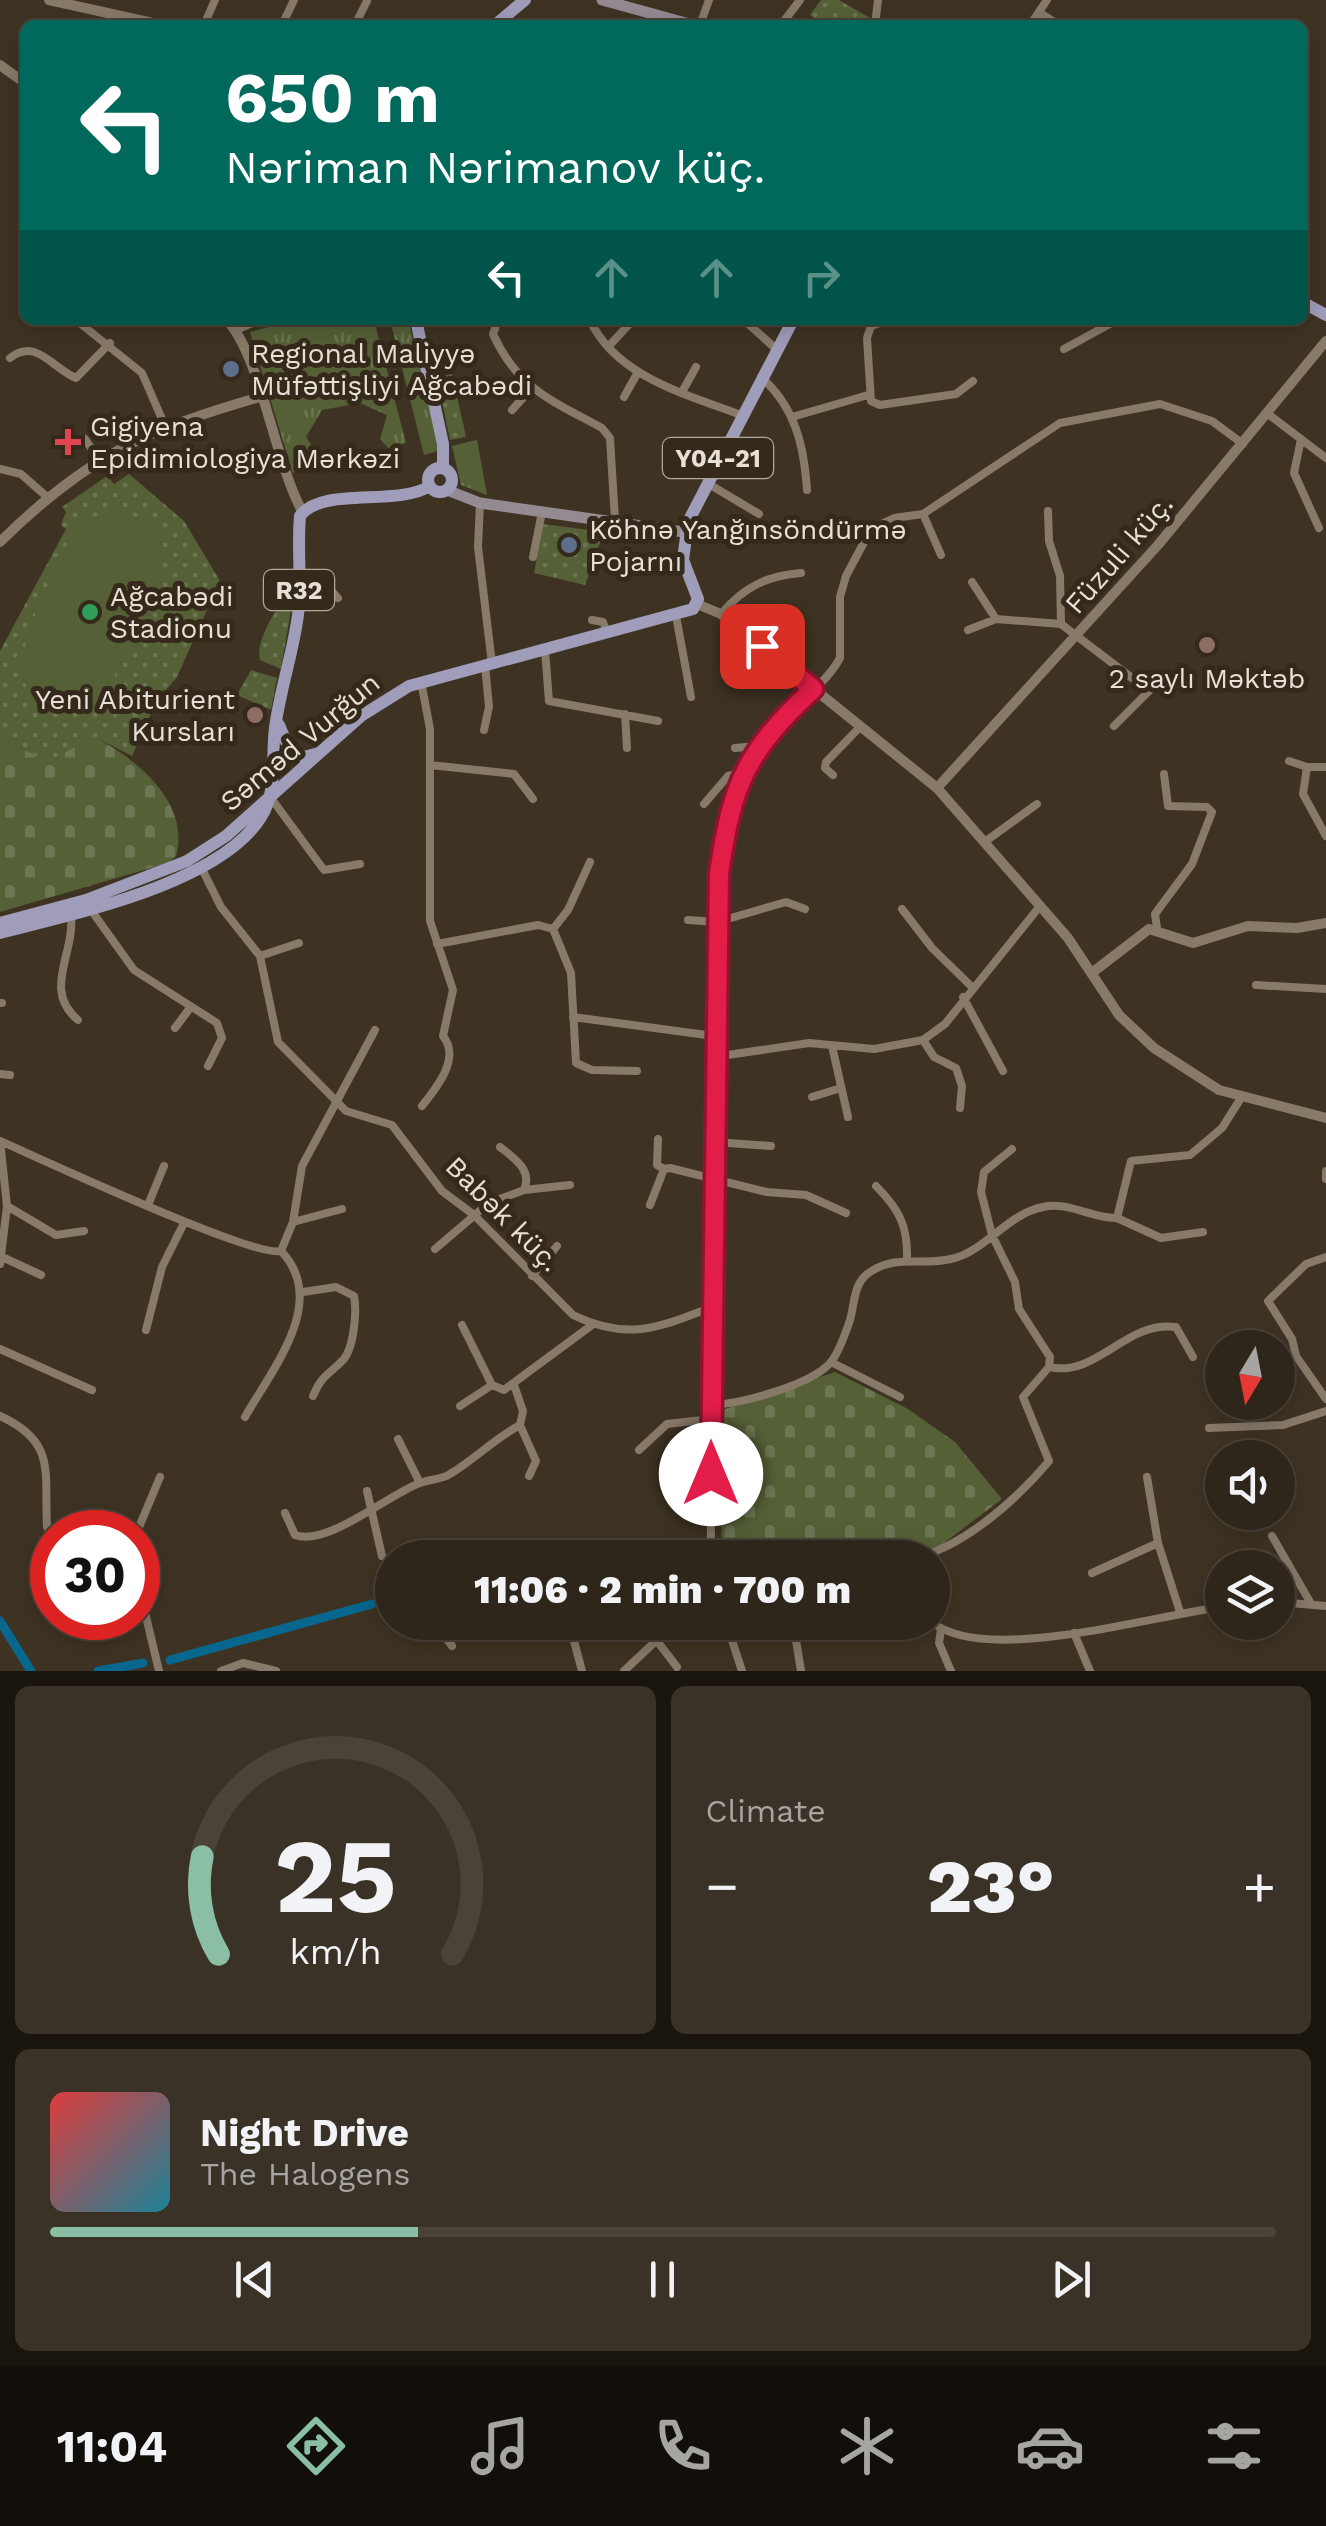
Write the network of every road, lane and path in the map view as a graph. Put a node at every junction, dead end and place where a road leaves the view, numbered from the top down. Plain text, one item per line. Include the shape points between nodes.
1 (49, 0) edge
2 (525, 0) edge
3 (602, 0) edge
4 (800, 0) edge
5 (1047, 0) edge
6 (1039, 12) junction
7 (139, 20) edge
8 (501, 20) edge
9 (674, 20) edge
10 (785, 20) edge
11 (1033, 20) edge
12 (1051, 20) edge
13 (0, 65) edge
14 (20, 80) edge
15 (83, 325) edge
16 (232, 325) edge
17 (248, 325) edge
18 (417, 325) edge
19 (496, 325) edge
20 (593, 325) edge
21 (628, 325) edge
22 (750, 325) edge
23 (790, 325) edge
24 (874, 325) edge
25 (1108, 325) edge
26 (236, 330) junction
27 (1326, 341) edge
28 (110, 343) junction
29 (608, 346) junction
30 (775, 348) junction
31 (1064, 348) dead end
32 (10, 358) dead end
33 (696, 367) dead end
34 (638, 372) junction
35 (760, 377) junction
36 (973, 381) dead end
37 (531, 389) junction
38 (682, 392) junction
39 (868, 394) junction
40 (260, 397) junction
41 (624, 397) dead end
42 (512, 410) dead end
43 (1268, 414) junction
44 (741, 415) junction
45 (792, 417) junction
46 (166, 426) junction
47 (85, 439) dead end
48 (1301, 440) junction
49 (1243, 444) junction
50 (1326, 458) edge
51 (99, 460) junction
52 (0, 468) edge
53 (443, 468) junction
54 (705, 482) junction
55 (430, 486) junction
56 (447, 490) junction
57 (807, 490) dead end
58 (46, 496) junction
59 (480, 503) junction
60 (1048, 510) dead end
61 (302, 511) junction
62 (542, 512) junction
63 (759, 514) dead end
64 (923, 514) junction
65 (615, 520) junction
66 (839, 523) dead end
67 (1319, 528) dead end
68 (871, 529) junction
69 (684, 532) junction
70 (0, 542) edge
71 (942, 555) dead end
72 (533, 557) dead end
73 (801, 573) dead end
74 (299, 574) junction
75 (972, 582) dead end
76 (338, 598) dead end
77 (697, 604) junction
78 (721, 614) junction
79 (676, 616) junction
80 (996, 618) junction
81 (592, 620) dead end
82 (1061, 624) junction
83 (968, 630) dead end
84 (607, 633) junction
85 (1077, 636) junction
86 (545, 650) junction
87 (489, 665) junction
88 (421, 681) junction
89 (813, 689) junction
90 (691, 697) dead end
91 (278, 714) junction
92 (625, 714) junction
93 (658, 721) dead end
94 (1114, 726) dead end
95 (860, 727) junction
96 (484, 730) dead end
97 (757, 746) junction
98 (627, 748) dead end
99 (735, 748) dead end
100 (322, 752) junction
101 (1289, 760) dead end
102 (430, 764) junction
103 (1326, 766) edge
104 (1307, 767) junction
105 (745, 772) junction
106 (1164, 774) dead end
107 (833, 775) dead end
108 (937, 788) junction
109 (271, 798) junction
110 (533, 799) dead end
111 (704, 804) dead end
112 (1037, 804) dead end
113 (1326, 836) edge
114 (986, 842) junction
115 (590, 862) dead end
116 (360, 864) dead end
117 (201, 866) junction
118 (1040, 906) junction
119 (90, 908) junction
120 (902, 908) dead end
121 (805, 909) dead end
122 (71, 915) junction
123 (688, 920) dead end
124 (717, 922) junction
125 (1326, 923) edge
126 (0, 924) edge
127 (1156, 928) junction
128 (553, 929) junction
129 (0, 934) edge
130 (299, 943) dead end
131 (437, 944) junction
132 (260, 956) junction
133 (1093, 972) junction
134 (1256, 985) dead end
135 (972, 986) junction
136 (1326, 989) edge
137 (963, 997) junction
138 (190, 1008) junction
139 (572, 1018) junction
140 (78, 1020) dead end
141 (176, 1028) dead end
142 (375, 1030) dead end
143 (714, 1036) junction
144 (923, 1040) junction
145 (832, 1046) junction
146 (714, 1057) junction
147 (208, 1066) dead end
148 (1003, 1071) dead end
149 (637, 1072) dead end
150 (841, 1088) junction
151 (812, 1097) dead end
152 (1241, 1098) junction
153 (338, 1103) junction
154 (422, 1106) dead end
155 (960, 1108) dead end
156 (848, 1117) dead end
157 (1326, 1118) edge
158 (658, 1138) dead end
159 (0, 1141) edge
160 (713, 1142) junction
161 (770, 1146) dead end
162 (500, 1147) dead end
163 (1012, 1149) dead end
164 (164, 1166) dead end
165 (664, 1169) junction
166 (1326, 1171) edge
167 (712, 1177) junction
168 (1326, 1179) edge
169 (570, 1185) dead end
170 (876, 1186) dead end
171 (524, 1190) junction
172 (3, 1196) edge
173 (650, 1204) dead end
174 (148, 1205) junction
175 (6, 1206) junction
176 (342, 1209) dead end
177 (846, 1213) dead end
178 (474, 1214) junction
179 (1117, 1218) junction
180 (184, 1222) junction
181 (293, 1222) junction
182 (84, 1231) dead end
183 (1203, 1232) dead end
184 (992, 1236) junction
185 (557, 1246) dead end
186 (434, 1249) dead end
187 (281, 1250) junction
188 (1326, 1257) edge
189 (907, 1259) junction
190 (1, 1261) edge
191 (40, 1275) dead end
192 (532, 1276) junction
193 (302, 1292) junction
194 (710, 1308) junction
195 (462, 1324) dead end
196 (592, 1324) junction
197 (146, 1330) dead end
198 (0, 1350) edge
199 (1193, 1357) dead end
200 (831, 1362) junction
201 (1049, 1367) junction
202 (514, 1385) junction
203 (492, 1386) junction
204 (92, 1390) dead end
205 (313, 1396) dead end
206 (900, 1397) dead end
207 (1326, 1399) edge
208 (711, 1405) junction
209 (460, 1406) dead end
210 (1326, 1410) edge
211 (0, 1416) edge
212 (245, 1417) dead end
213 (711, 1419) junction
214 (520, 1425) junction
215 (1209, 1428) dead end
216 (398, 1439) dead end
217 (639, 1450) dead end
218 (529, 1476) dead end
219 (160, 1477) dead end
220 (1147, 1477) dead end
221 (420, 1483) junction
222 (367, 1491) dead end
223 (45, 1510) edge
224 (146, 1510) edge
225 (371, 1510) junction
226 (285, 1512) dead end
227 (1272, 1536) dead end
228 (378, 1540) edge
229 (711, 1540) edge
230 (1158, 1542) junction
231 (950, 1545) edge
232 (1092, 1573) dead end
233 (1295, 1602) edge
234 (1310, 1602) junction
235 (1326, 1606) edge
236 (1205, 1609) edge
237 (1180, 1612) junction
238 (950, 1630) edge
239 (1074, 1633) junction
240 (152, 1640) edge
241 (448, 1640) edge
242 (574, 1640) edge
243 (732, 1640) edge
244 (796, 1640) edge
245 (939, 1640) edge
246 (657, 1641) joint
247 (452, 1646) dead end
248 (677, 1667) dead end
249 (159, 1671) edge
250 (221, 1671) edge
251 (276, 1671) edge
252 (582, 1671) edge
253 (624, 1671) edge
254 (742, 1671) edge
255 (801, 1671) edge
256 (951, 1671) edge
257 (1090, 1671) edge

1 - 7 street
2 - 8 main road
3 - 9 main road
4 - 10 street
5 - 6 street
6 - 11 street
6 - 12 street
13 - 14 street
15 - 28 street
16 - 26 street
17 - 26 street
18 - 53 main road
19 - 37 street via 493,334 505,359
20 - 29 street
21 - 29 street
22 - 30 street
23 - 30 main road, Y04-21
24 - 39 street via 867,338
25 - 31 street
26 - 40 street
27 - 43 street, Füzuli küç.
28 - 32 street via 76,378 32,350
28 - 46 street via 147,381
29 - 34 street
30 - 35 main road, Y04-21
33 - 38 street
34 - 38 street
34 - 41 street
35 - 44 main road, Y04-21
35 - 45 street
36 - 39 street via 943,398 880,404
37 - 42 street
37 - 65 street via 610,438
38 - 44 street
39 - 45 street
40 - 46 street
40 - 61 street
43 - 48 street
43 - 49 street, Füzuli küç.
44 - 54 main road, Y04-21
45 - 57 street via 804,449
46 - 51 street
47 - 51 street
48 - 50 street
48 - 67 street via 1294,472
49 - 64 street via 1212,420 1170,406 1142,404 1081,416 1029,439
49 - 85 street, Füzuli küç.
51 - 58 street
52 - 58 street via 21,474
53 - 55 main road via 431,472
53 - 56 main road via 452,480
54 - 63 street
54 - 69 main road, Y04-21
55 - 56 main road
55 - 61 main road
56 - 59 main road
58 - 70 street
59 - 62 main road
59 - 87 street
60 - 82 street
61 - 74 main road, R32
62 - 65 main road
62 - 72 street
64 - 68 street
64 - 71 street
65 - 69 main road
66 - 68 street
68 - 89 street via 840,597 840,658
69 - 77 main road, Y04-21 via 683,560
73 - 78 street via 750,586
74 - 76 street via 317,576
74 - 91 main road, R32 via 296,628
75 - 80 street
77 - 78 street
77 - 79 main road, Səməd Vurğun
78 - 89 street
79 - 84 main road, Səməd Vurğun
79 - 90 street
80 - 82 street
80 - 83 street
81 - 84 street via 603,622
82 - 85 street
84 - 86 main road, Səməd Vurğun
85 - 94 street via 1149,691
85 - 108 street, Füzuli küç.
86 - 87 main road, Səməd Vurğun
86 - 92 street via 549,701
87 - 88 main road, Səməd Vurğun
87 - 96 street
88 - 100 main road, Səməd Vurğun via 362,716
88 - 102 street
89 - 95 street
89 - 97 street
91 - 100 main road via 290,751 304,757
91 - 109 main road, R32
92 - 93 street
92 - 98 street
95 - 107 street via 826,762
95 - 108 street
97 - 99 street
97 - 105 street
100 - 109 main road, Səməd Vurğun
101 - 104 street
102 - 110 street via 514,774
102 - 131 street via 430,920
103 - 104 street
104 - 113 street via 1303,794
105 - 111 street via 728,776
105 - 124 street via 724,837
106 - 127 street via 1168,806 1212,812 1192,864 1155,914
108 - 114 street
109 - 116 street via 324,870
109 - 117 main road via 252,830
109 - 126 main road, Səməd Vurğun via 187,862
112 - 114 street
114 - 118 street
115 - 128 street
117 - 119 main road
117 - 132 street via 221,907
118 - 133 street
118 - 135 street
119 - 122 main road
119 - 138 street via 134,970
120 - 135 street
121 - 124 street via 786,902
122 - 129 main road
122 - 140 street via 59,992
123 - 124 street
124 - 143 street
125 - 127 street via 1248,926 1193,943
127 - 133 street
128 - 131 street via 538,925
128 - 139 street via 571,973
130 - 132 street
131 - 154 street via 453,990 443,1036 451,1049 441,1080
132 - 153 street via 278,1042
133 - 152 street via 1135,1033 1201,1081
134 - 136 street
135 - 137 street
137 - 144 street via 945,1024
137 - 148 street
138 - 141 street
138 - 147 street via 221,1030
139 - 143 street
139 - 149 street via 576,1063
142 - 153 street
143 - 146 street
144 - 145 street via 874,1049
144 - 155 street via 934,1057 956,1068
145 - 146 street via 809,1042
145 - 150 street
146 - 160 street
150 - 151 street
150 - 156 street
152 - 157 street
152 - 179 street via 1222,1128 1190,1155 1130,1161
153 - 178 street, Babək küç. via 392,1125 442,1191
153 - 181 street via 302,1166
158 - 165 street via 657,1165
159 - 172 street
159 - 174 street
160 - 161 street
160 - 167 street
162 - 171 street via 522,1165
163 - 184 street via 980,1182
164 - 174 street
165 - 167 street
165 - 173 street
166 - 168 street
167 - 177 street via 806,1195
167 - 194 street
169 - 171 street
170 - 189 street via 905,1225
171 - 178 street
172 - 175 street
174 - 180 street
175 - 182 street via 56,1235
175 - 190 street
176 - 181 street
178 - 186 street
178 - 192 street, Babək küç.
179 - 183 street via 1161,1238
179 - 184 street via 1044,1206
180 - 187 street via 266,1252
180 - 197 street via 162,1267
181 - 187 street
184 - 189 street via 951,1259
184 - 201 street
185 - 192 street
187 - 193 street via 300,1275
188 - 207 street via 1306,1264 1268,1301
189 - 200 street via 866,1274
190 - 191 street
192 - 196 street, Babək küç. via 572,1315
193 - 205 street via 336,1287 354,1296 356,1308 347,1353 322,1374
193 - 212 street via 284,1349
194 - 196 street, Babək küç. via 651,1330
194 - 208 street
195 - 203 street
196 - 202 street
198 - 204 street
199 - 201 street via 1176,1327 1163,1325 1144,1328 1070,1370
200 - 206 street
200 - 208 street via 754,1398
201 - 231 street via 1023,1396 1049,1462
202 - 203 street
202 - 214 street via 524,1412
203 - 209 street
208 - 213 street
210 - 215 street via 1284,1424
211 - 223 street via 38,1441
213 - 217 street via 667,1424
213 - 229 street
214 - 218 street via 536,1461
214 - 221 street via 452,1474
216 - 221 street
219 - 224 street
220 - 230 street
221 - 225 street
222 - 225 street
225 - 226 street via 299,1538
225 - 228 street
227 - 234 street
230 - 232 street
230 - 237 street
233 - 234 street
234 - 235 street
236 - 237 street
237 - 239 street
238 - 239 street via 990,1640
239 - 257 street
240 - 249 street
241 - 247 street
242 - 252 street
243 - 254 street
244 - 255 street
245 - 256 street
246 - 248 street
246 - 253 street
250 - 251 street via 244,1663

